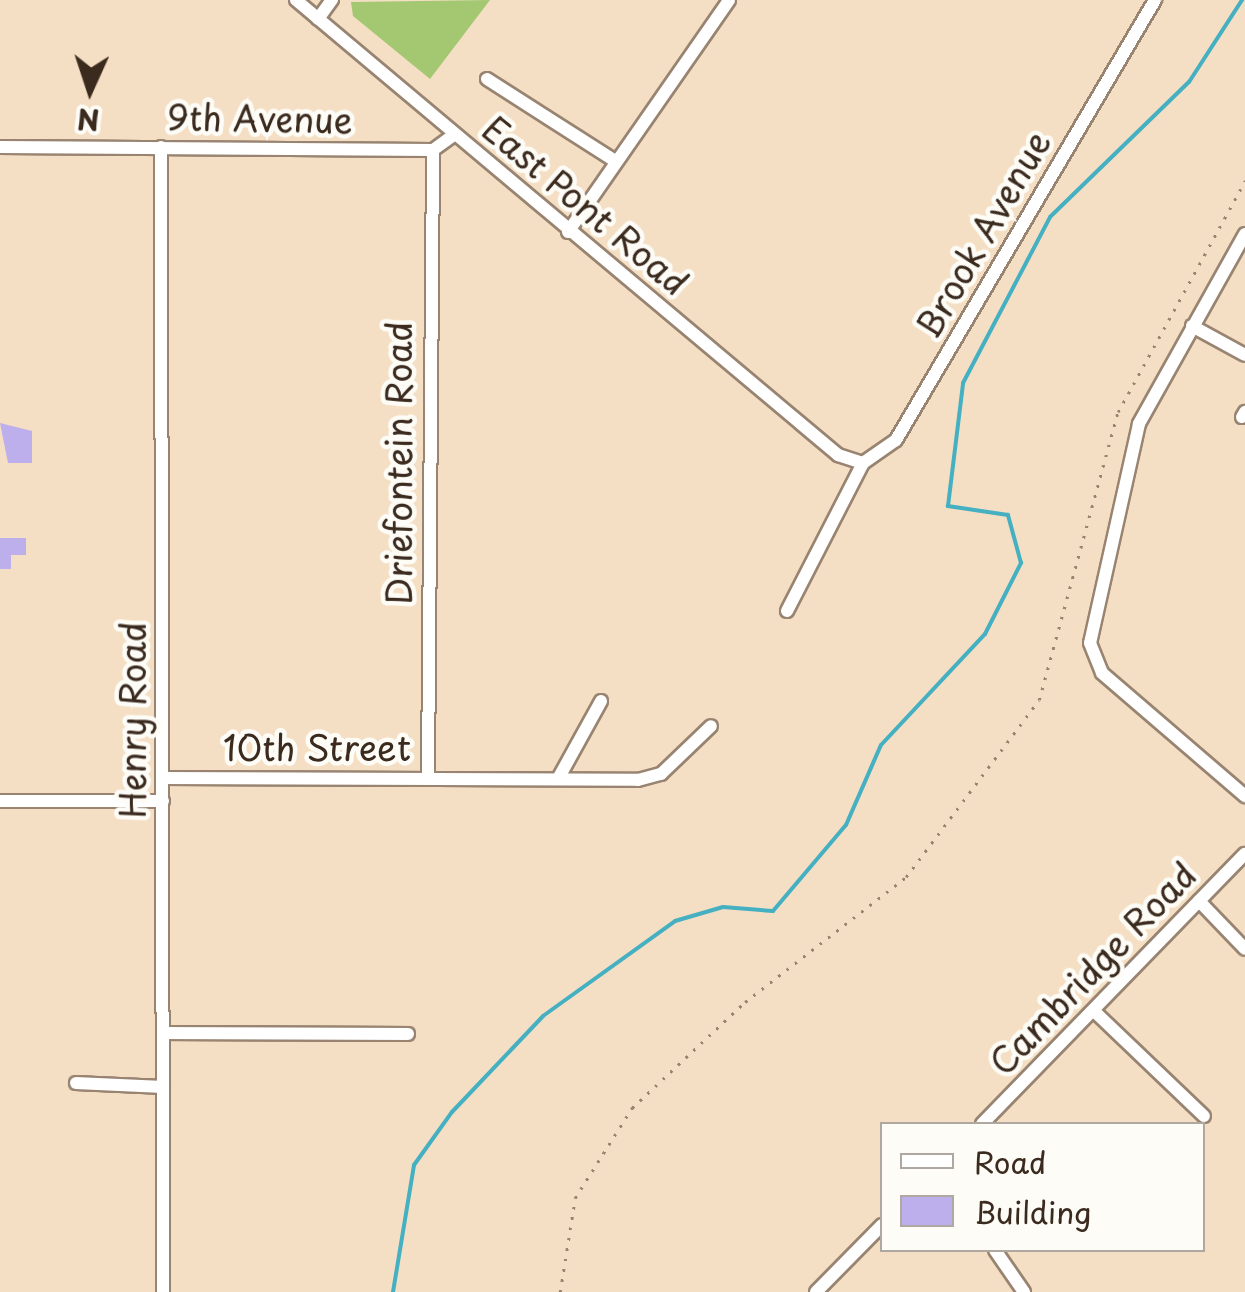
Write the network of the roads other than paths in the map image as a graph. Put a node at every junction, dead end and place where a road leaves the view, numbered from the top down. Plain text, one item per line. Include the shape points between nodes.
1 (296, 0) edge
2 (332, 0) edge
3 (729, 0) edge
4 (1156, 0) edge
5 (318, 19) junction
6 (486, 79) dead end
7 (456, 134) junction
8 (0, 148) edge
9 (161, 148) junction
10 (432, 150) junction
11 (615, 161) junction
12 (568, 232) junction
13 (1245, 234) edge
14 (1192, 326) junction
15 (1245, 355) edge
16 (863, 463) junction
17 (788, 610) dead end
18 (601, 701) dead end
19 (711, 726) dead end
20 (428, 777) junction
21 (163, 778) junction
22 (558, 779) junction
23 (1245, 796) edge
24 (0, 801) edge
25 (162, 801) junction
26 (1245, 854) edge
27 (1200, 901) junction
28 (1245, 950) edge
29 (1094, 1011) junction
30 (162, 1033) junction
31 (408, 1034) dead end
32 (76, 1083) dead end
33 (162, 1087) junction
34 (1204, 1116) dead end
35 (984, 1122) edge
36 (880, 1227) edge
37 (996, 1252) edge
38 (163, 1292) edge
39 (816, 1292) edge
40 (1024, 1292) edge

1 - 5 street, East Pont Road
2 - 5 street
3 - 11 street
4 - 16 street, Brook Avenue via 896,440
5 - 7 street, East Pont Road
6 - 11 street
7 - 10 street
7 - 12 street, East Pont Road
8 - 9 street, 9th Avenue
9 - 10 street, 9th Avenue
9 - 21 street, Henry Road
10 - 20 street, Driefontein Road
11 - 12 street
12 - 16 street, East Pont Road via 838,455
13 - 14 street
14 - 15 street
14 - 23 street via 1132,446 1093,612 1097,666
16 - 17 street
18 - 22 street
19 - 22 street, 10th Street via 650,778
20 - 21 street, 10th Street
20 - 22 street, 10th Street
21 - 25 street, Henry Road
24 - 25 street
25 - 30 street, Henry Road
26 - 27 street, Cambridge Road
27 - 28 street
27 - 29 street, Cambridge Road
29 - 34 street
29 - 35 street, Cambridge Road
30 - 31 street
30 - 33 street, Henry Road
32 - 33 street
33 - 38 street, Henry Road
36 - 39 street
37 - 40 street

